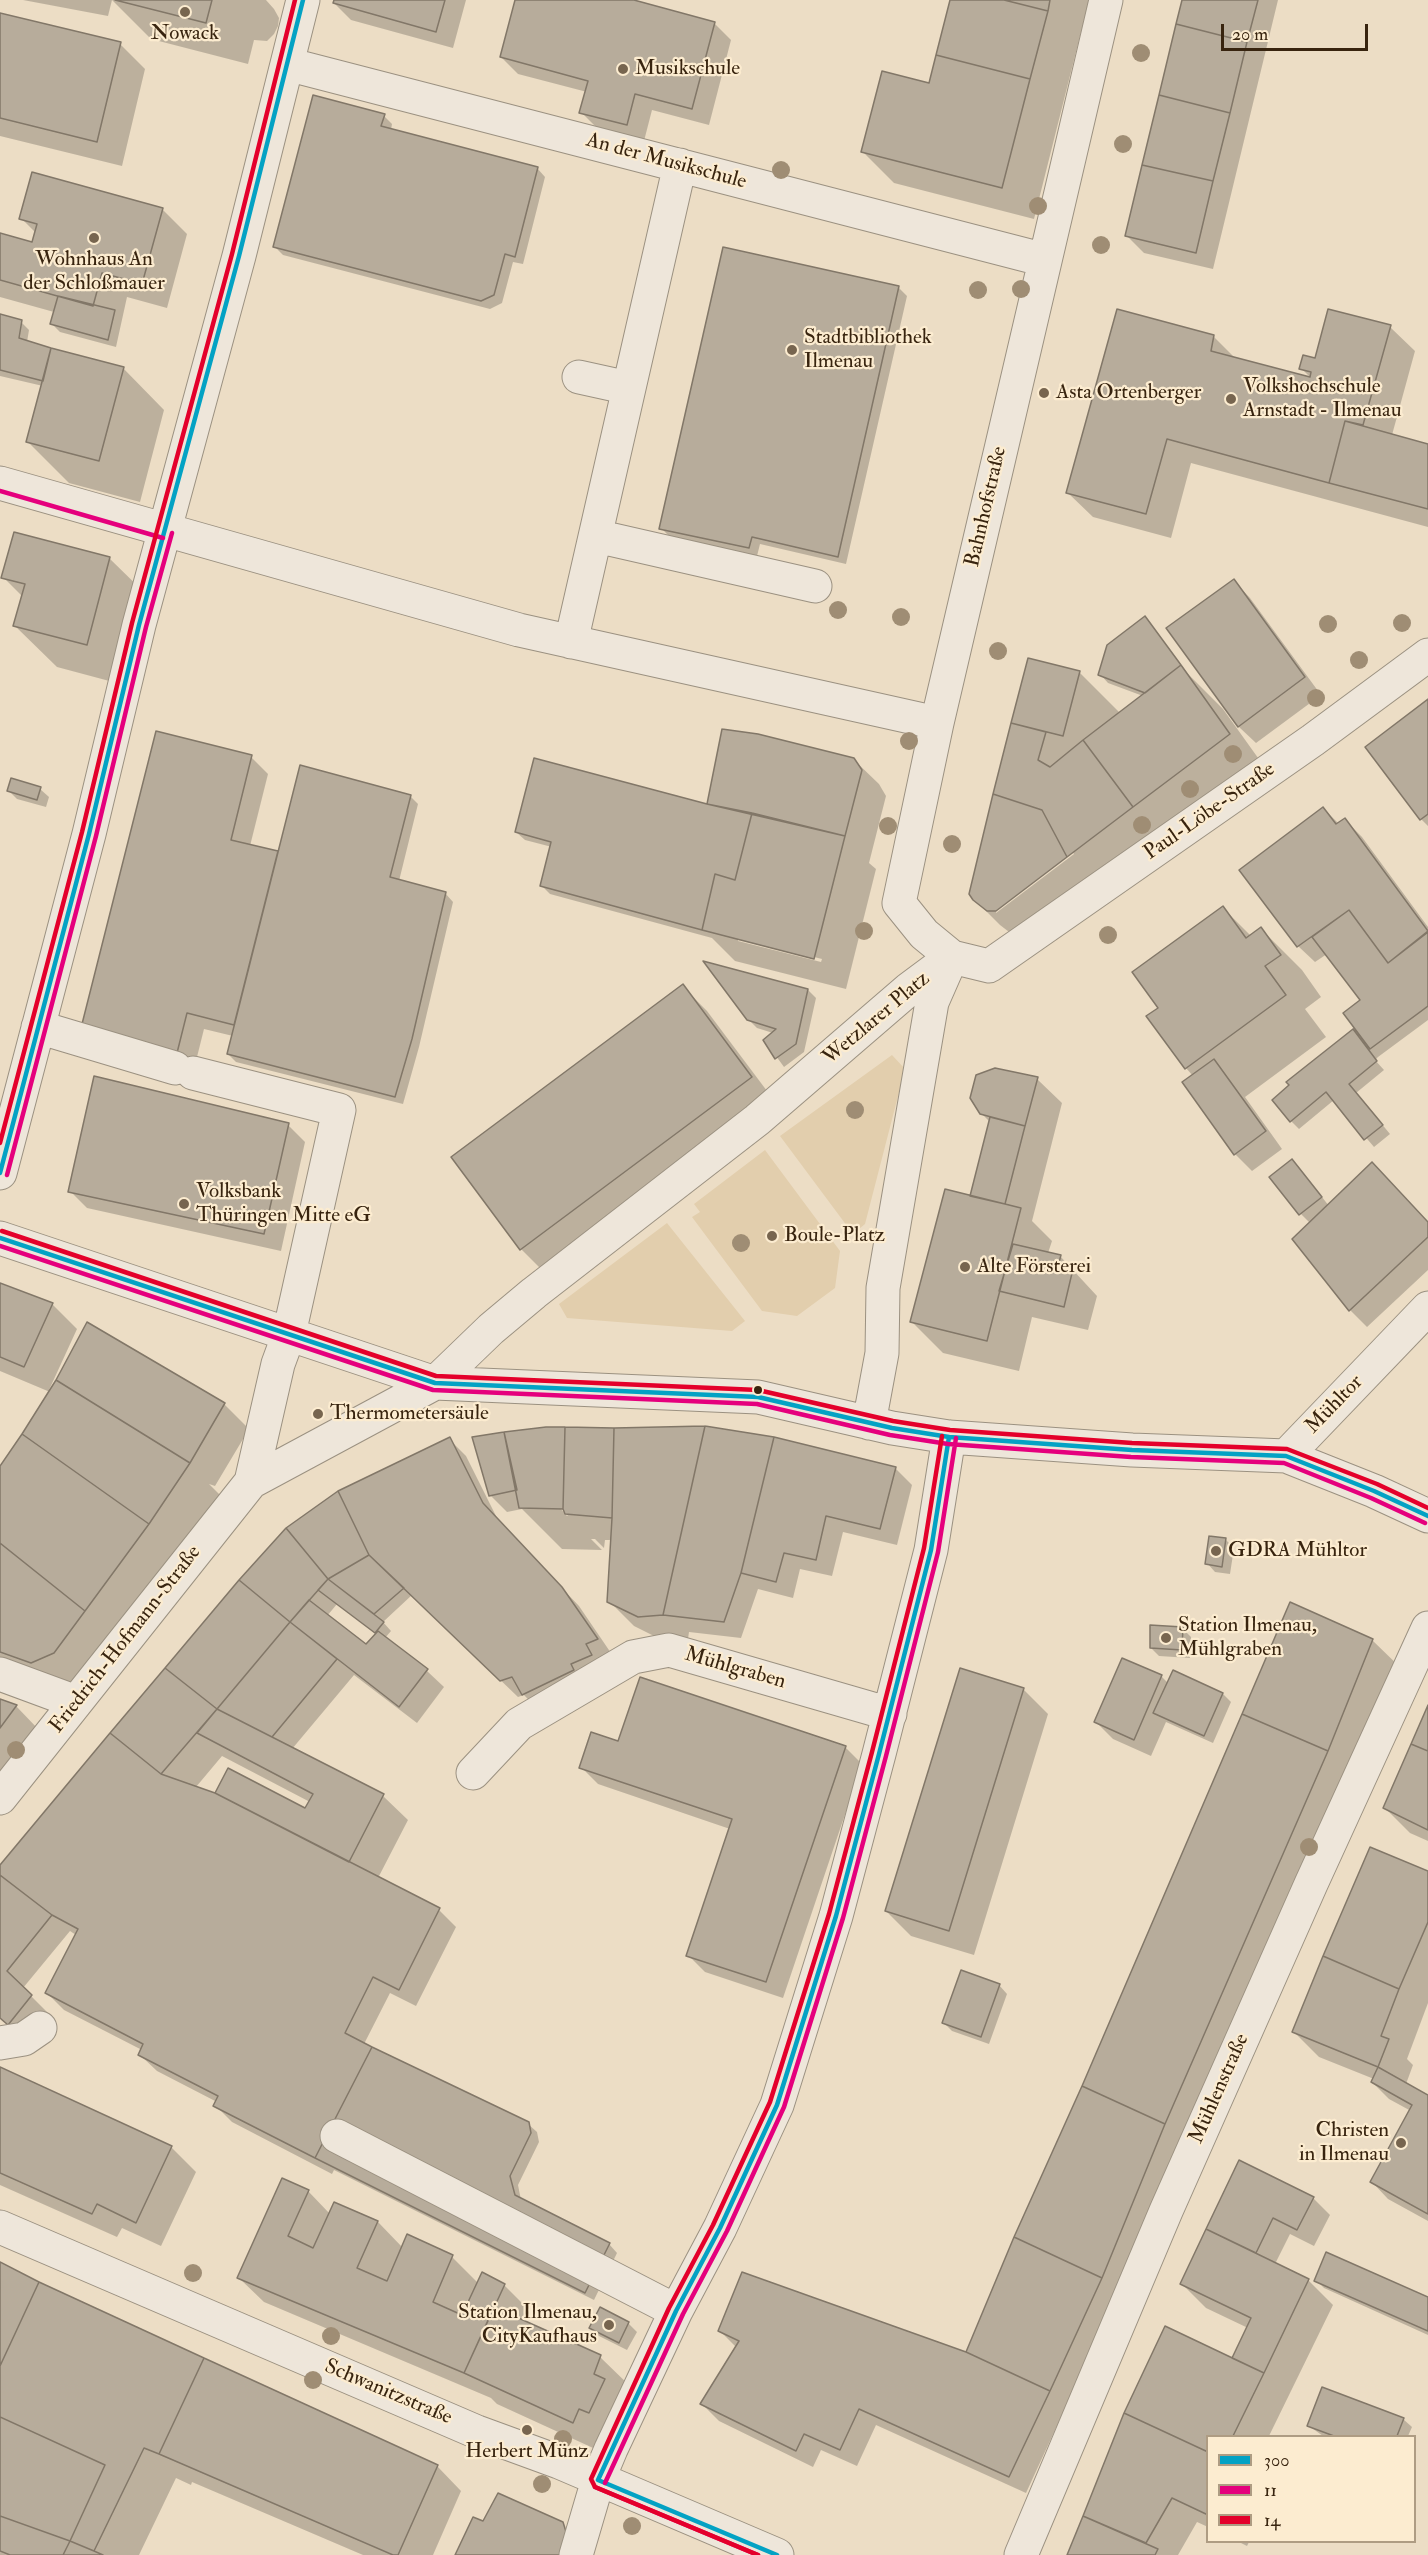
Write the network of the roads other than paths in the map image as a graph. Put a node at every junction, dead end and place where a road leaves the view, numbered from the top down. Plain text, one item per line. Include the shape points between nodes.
1 (303, 0) edge
2 (1106, 0) edge
3 (287, 64) junction
4 (680, 165) junction
5 (1045, 260) junction
6 (579, 377) dead end
7 (629, 388) junction
8 (0, 483) edge
9 (165, 531) junction
10 (596, 536) junction
11 (815, 586) dead end
12 (571, 642) junction
13 (1428, 655) edge
14 (937, 723) junction
15 (952, 957) junction
16 (989, 966) joint
17 (38, 1027) junction
18 (0, 1173) edge
19 (0, 1238) edge
20 (1428, 1308) edge
21 (289, 1334) junction
22 (435, 1383) junction
23 (869, 1423) junction
24 (950, 1437) junction
25 (1286, 1456) junction
26 (251, 1482) junction
27 (1428, 1516) edge
28 (1428, 1628) edge
29 (0, 1674) edge
30 (76, 1702) junction
31 (890, 1714) junction
32 (473, 1773) dead end
33 (0, 1798) edge
34 (40, 2028) dead end
35 (0, 2043) edge
36 (337, 2136) dead end
37 (0, 2227) edge
38 (676, 2311) junction
39 (598, 2480) junction
40 (576, 2555) edge
41 (777, 2555) edge
42 (1021, 2555) edge

1 - 3 street
2 - 5 street, Bahnhofstraße
3 - 4 street, An der Musikschule
3 - 9 street
4 - 5 street, An der Musikschule
4 - 7 street
5 - 14 street, Bahnhofstraße
6 - 7 street
7 - 10 street
8 - 9 street
9 - 12 street
9 - 17 street
10 - 11 street
10 - 12 street
12 - 14 street
13 - 16 street, Paul-Löbe-Straße
14 - 15 street, Bahnhofstraße via 899,903 924,934
15 - 16 street, Bahnhofstraße
15 - 22 street, Wetzlarer Platz via 909,989 757,1120 534,1293
15 - 23 street, Wetzlarer Platz via 932,1002 883,1287 882,1353
17 - 18 street
17 - 21 street, Friedrich-Hofmann-Straße via 184,1071 339,1110
19 - 21 street
20 - 25 street, Mühltor
21 - 22 street
21 - 26 street, Friedrich-Hofmann-Straße via 278,1364
22 - 23 street via 759,1398
22 - 26 street, Friedrich-Hofmann-Straße
23 - 24 street
24 - 25 street
24 - 31 street via 932,1550
25 - 27 street
26 - 30 street, Friedrich-Hofmann-Straße
28 - 42 street, Mühlenstraße via 1166,2211
29 - 30 street
30 - 33 street, Friedrich-Hofmann-Straße
31 - 32 street, Mühlgraben via 669,1650 633,1657 519,1724
31 - 38 street via 836,1916 777,2105
34 - 35 street via 24,2039
36 - 38 street
37 - 39 street, Schwanitzstraße
38 - 39 street
39 - 40 street
39 - 41 street, Schwanitzstraße

